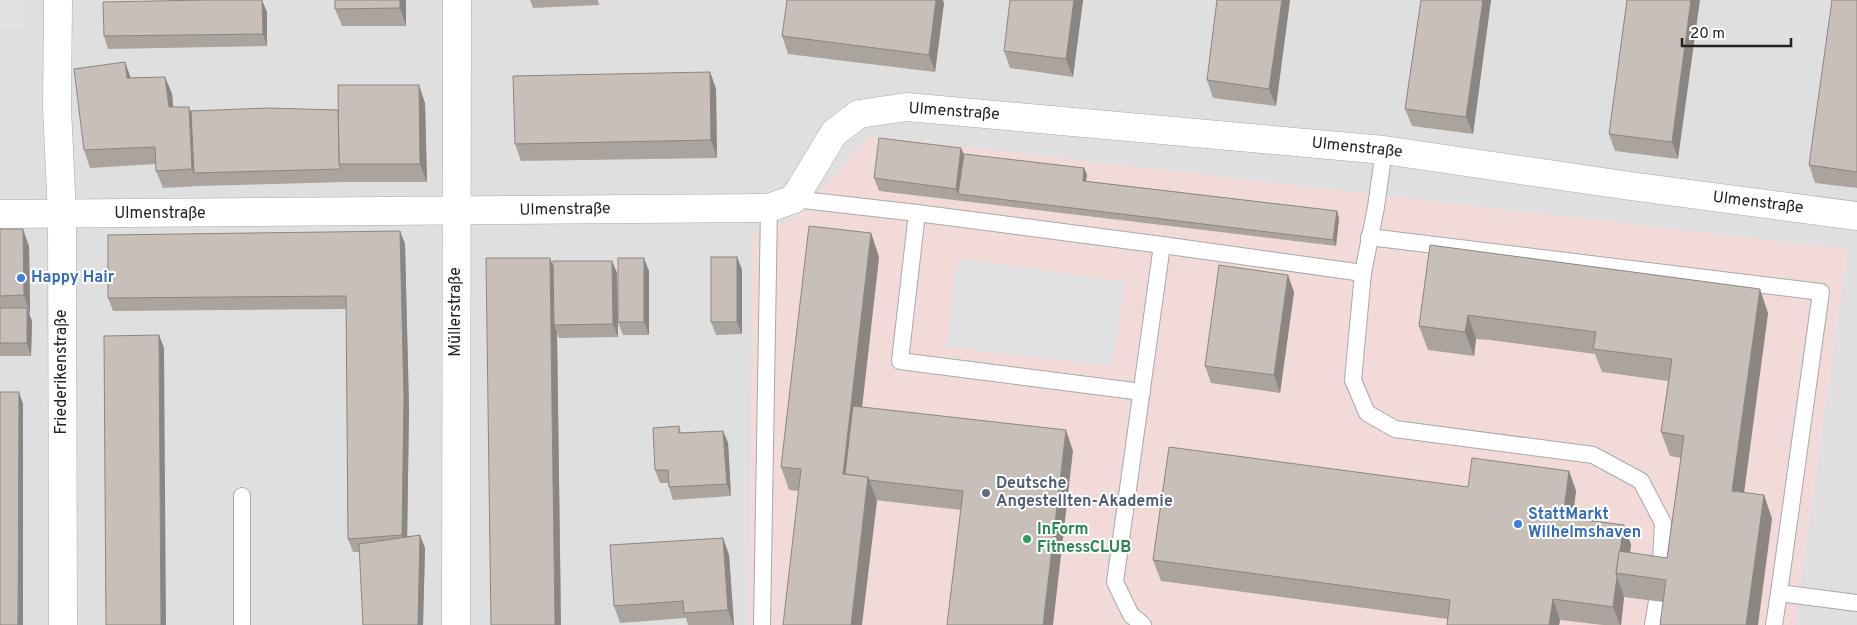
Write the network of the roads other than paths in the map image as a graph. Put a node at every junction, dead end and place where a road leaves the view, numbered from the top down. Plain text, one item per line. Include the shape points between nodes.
1 (58, 0) edge
2 (457, 0) edge
3 (1384, 150) junction
4 (782, 204) junction
5 (456, 211) junction
6 (917, 213) junction
7 (0, 214) edge
8 (62, 214) junction
9 (1857, 216) edge
10 (1369, 237) junction
11 (1162, 245) junction
12 (1363, 273) junction
13 (1142, 392) junction
14 (242, 496) dead end
15 (1660, 579) edge
16 (1779, 593) junction
17 (1657, 601) edge
18 (1857, 603) edge
19 (63, 625) edge
20 (242, 625) edge
21 (456, 625) edge
22 (762, 625) edge
23 (1142, 625) edge
24 (1653, 625) edge
25 (1774, 625) edge

1 - 8 street, Friederikenstraße via 57,108
2 - 5 street, Müllerstraße
3 - 4 street, Ulmenstraße via 906,107 859,114 834,133
3 - 9 street, Ulmenstraße
3 - 10 lane
4 - 5 street, Ulmenstraße
4 - 6 lane
4 - 22 lane
5 - 8 street, Ulmenstraße
5 - 21 street, Müllerstraße
6 - 11 lane
6 - 13 lane via 900,361
7 - 8 street, Ulmenstraße
8 - 19 street, Friederikenstraße
10 - 12 lane
10 - 16 lane via 1821,292
11 - 12 lane
11 - 13 lane
12 - 15 lane via 1353,380 1367,413 1395,429 1593,455 1641,481 1663,523
13 - 23 lane via 1115,582 1131,615
14 - 20 lane
16 - 18 lane
16 - 25 lane
17 - 24 lane

